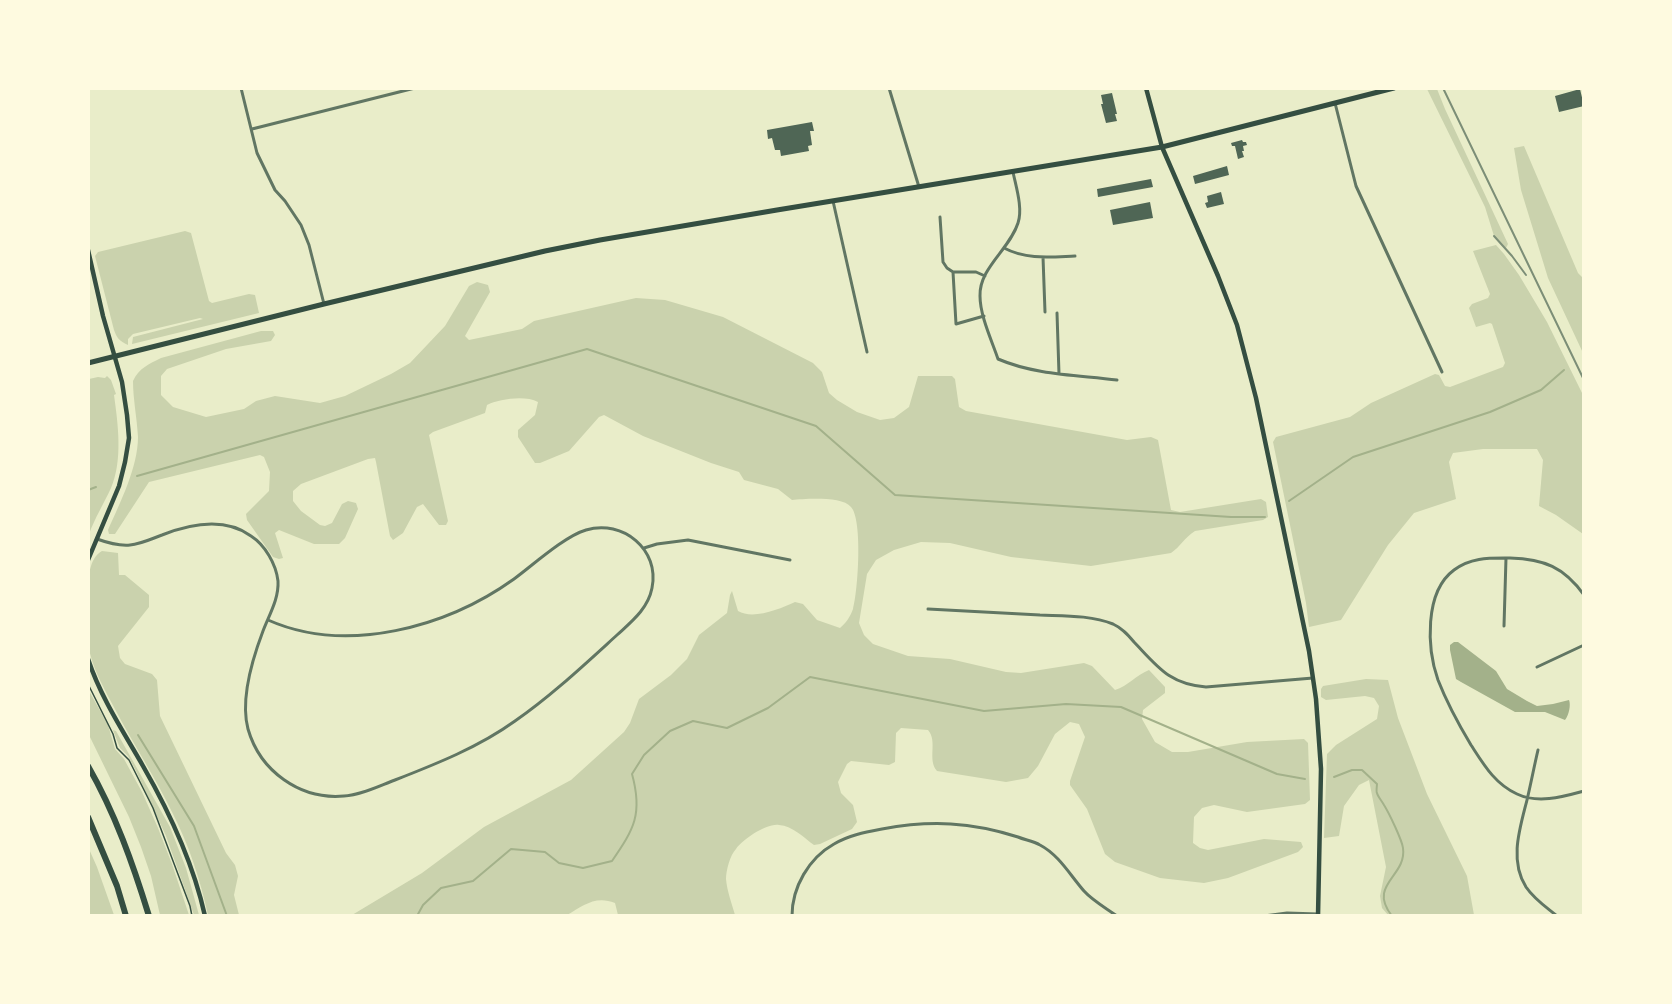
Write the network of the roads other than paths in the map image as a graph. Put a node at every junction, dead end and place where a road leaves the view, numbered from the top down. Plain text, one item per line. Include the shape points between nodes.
1 (241, 88) edge
2 (415, 88) edge
3 (888, 88) edge
4 (1146, 88) edge
5 (1394, 88) edge
6 (1335, 103) junction
7 (252, 129) junction
8 (1162, 147) junction
9 (1013, 172) junction
10 (919, 187) junction
11 (833, 201) junction
12 (940, 217) dead end
13 (1004, 248) junction
14 (88, 250) edge
15 (1076, 256) dead end
16 (1043, 257) junction
17 (953, 272) junction
18 (985, 276) junction
19 (324, 304) junction
20 (1046, 312) dead end
21 (1057, 313) dead end
22 (984, 316) junction
23 (867, 352) dead end
24 (114, 357) junction
25 (88, 363) edge
26 (1442, 372) dead end
27 (1059, 374) junction
28 (1117, 380) dead end
29 (98, 538) junction
30 (644, 548) junction
31 (1506, 558) junction
32 (88, 560) edge
33 (790, 560) dead end
34 (1584, 595) edge
35 (928, 609) dead end
36 (268, 620) junction
37 (1504, 626) dead end
38 (1584, 645) edge
39 (88, 659) edge
40 (1537, 667) dead end
41 (1313, 678) junction
42 (1538, 750) dead end
43 (88, 766) edge
44 (1584, 791) edge
45 (1527, 798) junction
46 (88, 817) edge
47 (126, 915) edge
48 (149, 915) edge
49 (205, 915) edge
50 (792, 915) edge
51 (1117, 915) edge
52 (1264, 915) edge
53 (1318, 915) edge
54 (1557, 915) edge

1 - 7 street
2 - 7 street
3 - 10 street
4 - 8 main road
5 - 6 main road
6 - 8 main road
6 - 26 street via 1356,186
7 - 19 street via 257,153 275,190 301,225
8 - 9 main road
8 - 41 main road via 1237,325
9 - 10 main road
9 - 13 street via 1019,222
10 - 11 main road
11 - 19 main road via 584,243
11 - 23 street
12 - 17 street via 943,262
13 - 16 street via 1023,256
13 - 18 street
14 - 24 main road
15 - 16 street
16 - 20 street
17 - 18 street
17 - 22 street via 957,324
18 - 22 street via 980,295
19 - 24 main road
21 - 27 street
22 - 27 street via 998,359
24 - 25 main road
24 - 29 main road via 122,382 129,438 119,486
27 - 28 street
29 - 32 main road
29 - 36 street via 129,545 183,528 218,524 234,527 252,536 273,563 278,582
30 - 33 street via 688,540
30 - 36 street via 628,535 608,528 586,530 565,540 472,605 405,628 335,635 305,632
30 - 36 street via 652,570 652,588 646,605 566,680 514,722 474,746 346,796 312,793 294,786 277,775 253,743 247,725 246,694
31 - 34 street via 1547,563 1563,572
31 - 37 street
31 - 45 street via 1472,560 1446,577 1432,604 1432,650 1438,679 1451,709 1485,767 1498,783
35 - 41 street via 1102,620 1126,633 1164,674 1191,686
38 - 40 street
39 - 49 main road via 105,700 168,811
41 - 53 main road via 1322,769
42 - 45 street
43 - 48 highway via 124,841
44 - 45 street via 1562,798
45 - 54 street via 1517,843 1520,873 1534,897
46 - 47 highway
50 - 51 street via 794,896 807,869 832,844 876,830 945,823 992,829 1039,844 1057,858 1086,892
52 - 53 street

